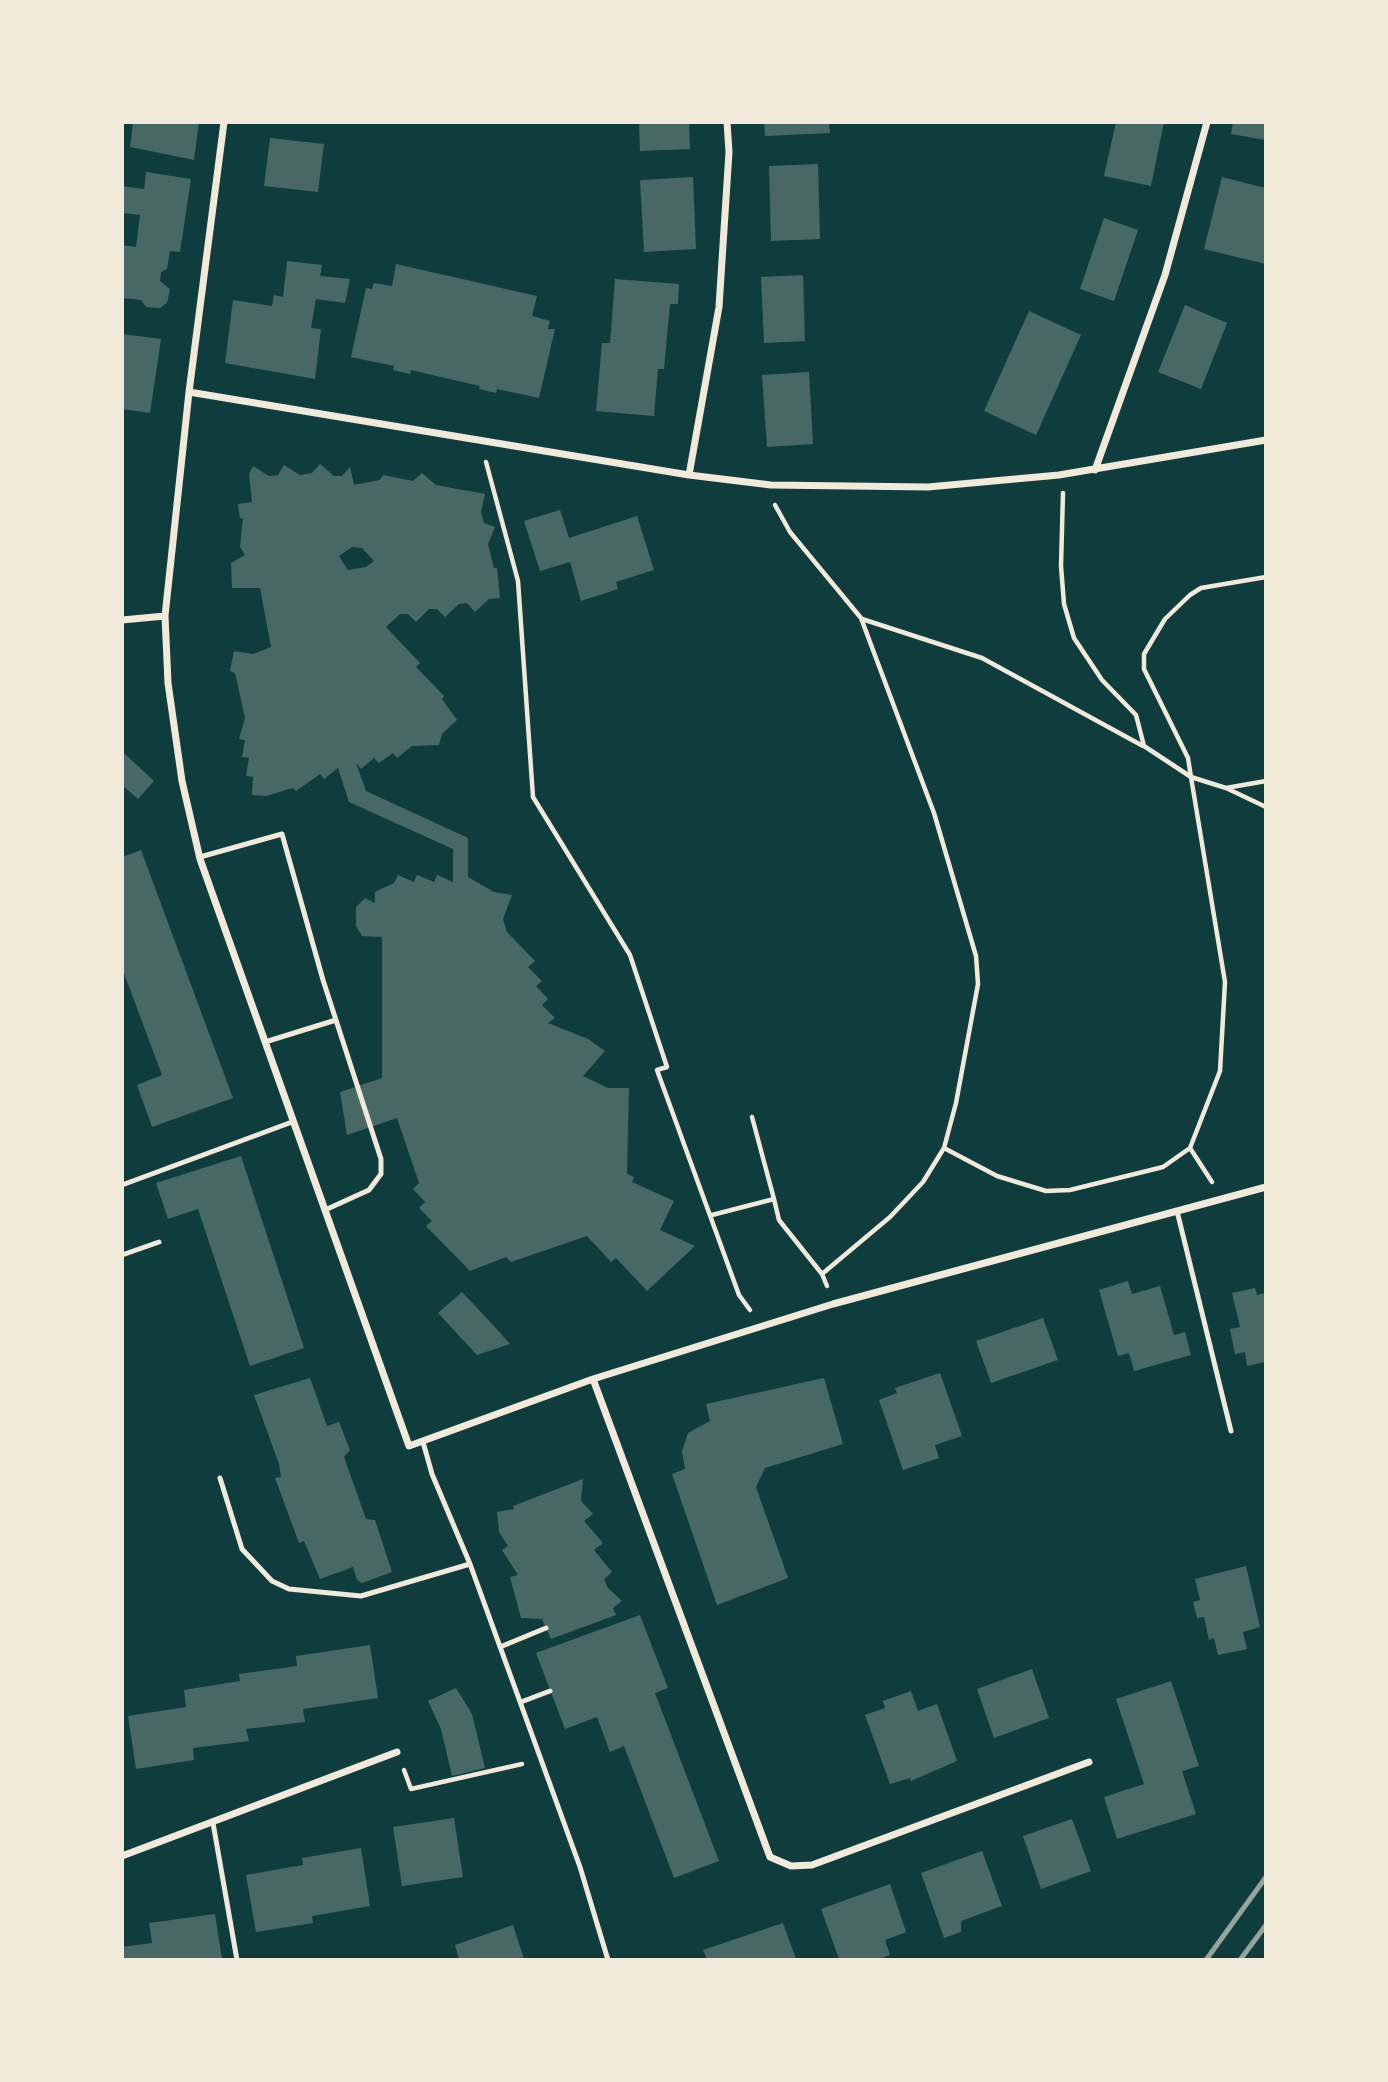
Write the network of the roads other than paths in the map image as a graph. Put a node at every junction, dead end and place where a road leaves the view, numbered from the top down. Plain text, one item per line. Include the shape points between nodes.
1 (224, 122) edge
2 (727, 122) edge
3 (1207, 122) edge
4 (189, 391) junction
5 (1265, 440) edge
6 (1095, 470) junction
7 (689, 475) junction
8 (165, 616) junction
9 (122, 621) edge
10 (200, 857) junction
11 (336, 1020) junction
12 (265, 1042) junction
13 (292, 1122) junction
14 (122, 1185) edge
15 (1265, 1187) edge
16 (325, 1210) junction
17 (1177, 1211) junction
18 (159, 1242) dead end
19 (122, 1255) edge
20 (593, 1379) junction
21 (1231, 1431) dead end
22 (423, 1441) junction
23 (220, 1478) dead end
24 (470, 1564) junction
25 (546, 1628) dead end
26 (500, 1647) junction
27 (550, 1691) dead end
28 (521, 1702) junction
29 (397, 1752) road end
30 (1089, 1762) dead end
31 (213, 1823) junction
32 (122, 1856) edge
33 (237, 1959) edge
34 (608, 1959) edge

1 - 4 street
2 - 7 street via 719,307
3 - 6 street via 1166,275
4 - 7 street
4 - 8 street
5 - 6 street
6 - 7 street via 928,487 771,485
8 - 9 street
8 - 10 street via 168,683 182,781
10 - 11 lane via 282,834
10 - 12 street
11 - 12 lane
11 - 16 lane via 381,1159 381,1174 369,1190
12 - 13 street
13 - 14 lane
13 - 16 street
15 - 17 street
16 - 22 street via 409,1446
17 - 20 street via 833,1304
17 - 21 lane
18 - 19 lane
20 - 22 street
20 - 30 street via 771,1857 791,1866 812,1864
22 - 24 lane
23 - 24 lane via 242,1549 272,1581 289,1589 362,1596
24 - 26 lane
25 - 26 lane
26 - 28 lane
27 - 28 lane
28 - 34 lane
29 - 31 street
31 - 32 street
31 - 33 lane

